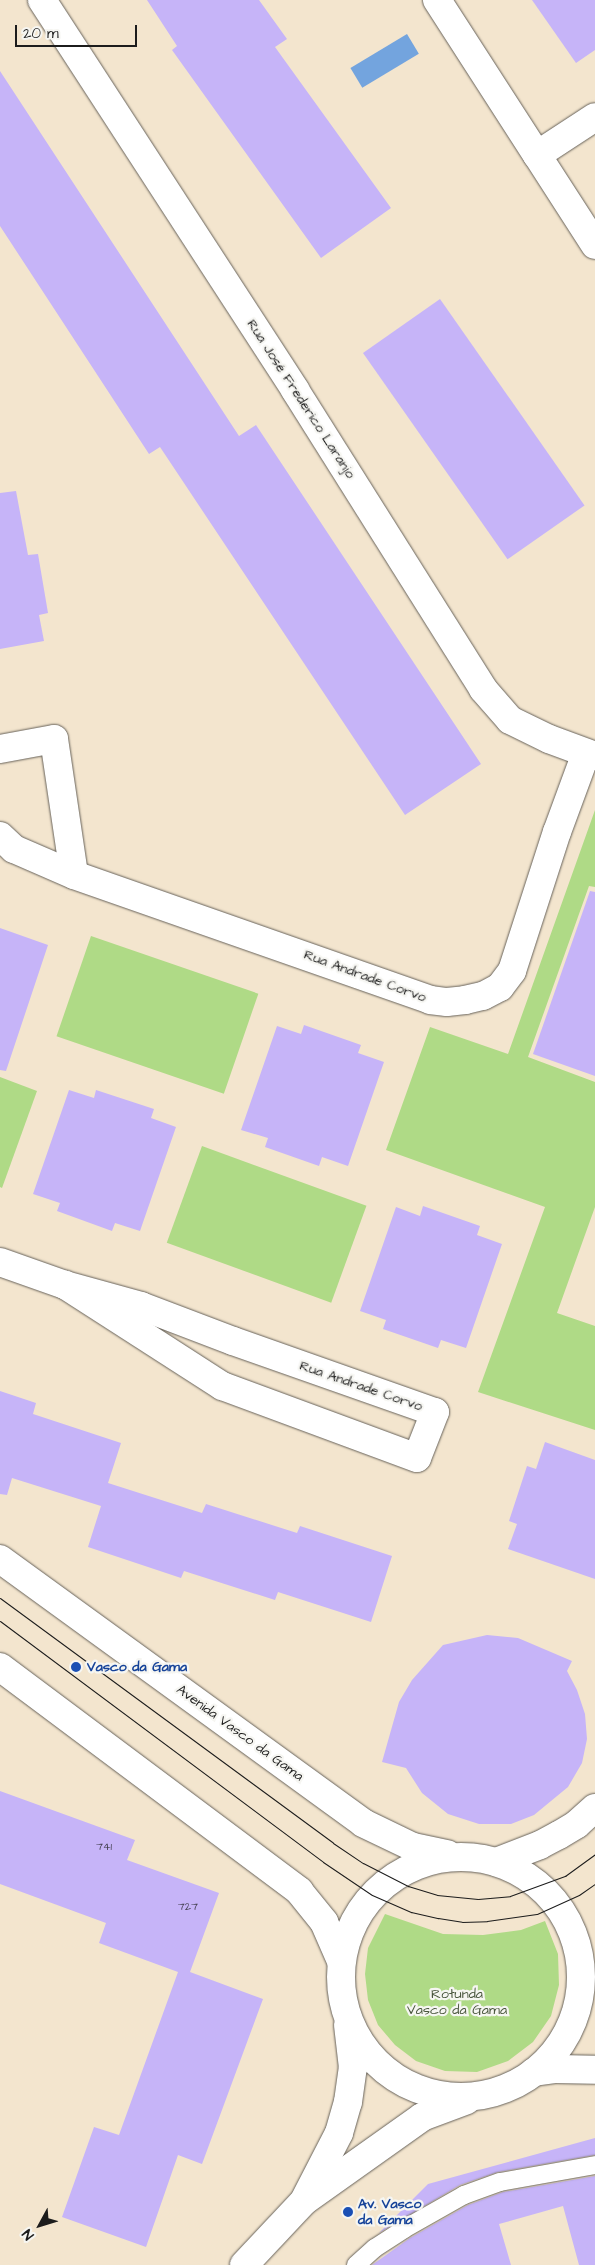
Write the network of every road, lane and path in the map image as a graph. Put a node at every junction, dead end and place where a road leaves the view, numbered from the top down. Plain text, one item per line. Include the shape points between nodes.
1 (42, 0) edge
2 (437, 0) edge
3 (595, 117) edge
4 (537, 155) junction
5 (594, 242) edge
6 (0, 749) edge
7 (591, 755) edge
8 (0, 836) edge
9 (74, 875) junction
10 (0, 1262) edge
11 (65, 1285) junction
12 (0, 1559) edge
13 (0, 1667) edge
14 (595, 1808) edge
15 (484, 1859) junction
16 (595, 1942) edge
17 (341, 1961) junction
18 (588, 1975) edge
19 (346, 2012) junction
20 (595, 2070) edge
21 (534, 2072) junction
22 (480, 2096) junction
23 (595, 2165) edge
24 (304, 2200) junction
25 (244, 2265) edge
26 (356, 2265) edge

1 - 7 street, Rua José Frederico Laranjo via 295,390 483,689 510,720 528,731
2 - 4 street
3 - 4 street
4 - 5 street
6 - 9 street via 54,739
7 - 9 street, Rua Andrade Corvo via 557,832 512,971 500,986 483,996 447,1002 430,1000
8 - 9 street, Rua Andrade Corvo via 14,849
10 - 11 street, Rua Andrade Corvo
11 - 11 street, Rua Andrade Corvo via 222,1386 417,1458 435,1412 141,1306
12 - 15 street, Avenida Vasco da Gama via 363,1823 413,1846
13 - 17 street via 299,1891 324,1922
14 - 15 street via 559,1836
15 - 17 street via 440,1859 416,1865 391,1878 372,1895 352,1925
15 - 18 street via 519,1872 557,1904
16 - 18 street
17 - 19 street
18 - 21 street via 570,2028 555,2052
19 - 22 street via 361,2043 384,2069 413,2087 446,2096
19 - 24 street via 353,2068 348,2102 339,2133
20 - 21 street
21 - 22 street via 508,2087
22 - 24 street via 422,2117
23 - 26 lane via 500,2182 464,2195 404,2229
24 - 25 street

